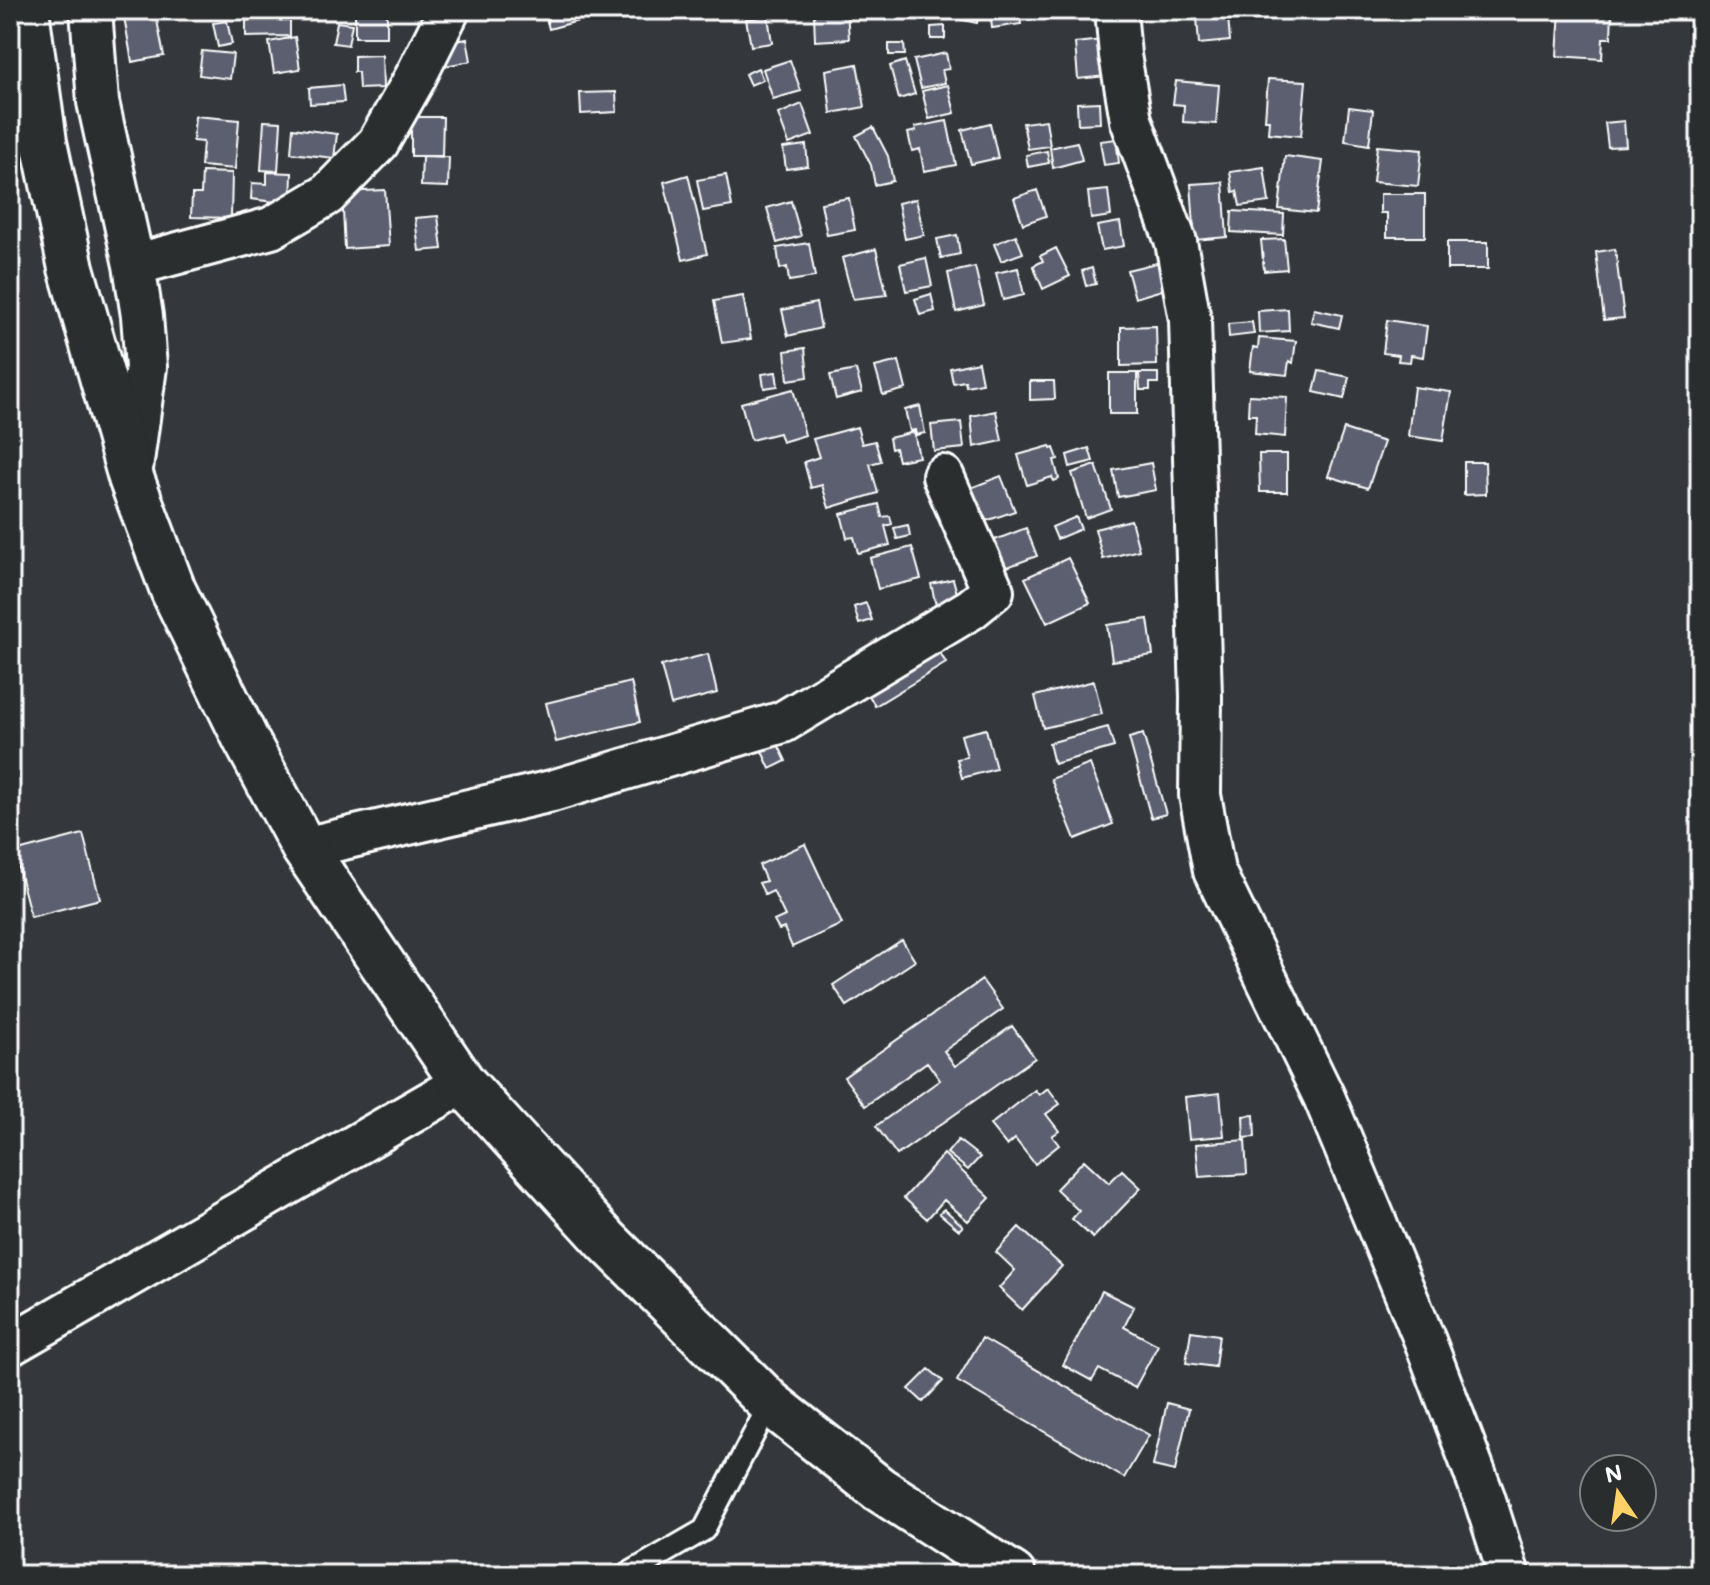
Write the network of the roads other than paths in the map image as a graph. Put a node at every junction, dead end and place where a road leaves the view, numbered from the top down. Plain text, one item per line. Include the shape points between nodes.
1 (26, 10) edge
2 (91, 10) edge
3 (449, 10) edge
4 (1112, 11) edge
5 (134, 265) junction
6 (943, 476) dead end
7 (131, 478) junction
8 (304, 848) junction
9 (463, 1083) junction
10 (10, 1345) edge
11 (770, 1403) junction
12 (626, 1575) edge
13 (1013, 1575) edge
14 (1509, 1575) edge

1 - 7 main road via 44,142 71,268
2 - 5 street via 98,102
3 - 5 street via 378,143 327,195 271,228
4 - 14 street via 1131,120 1176,242 1190,320 1200,795 1214,871 1324,1097 1425,1341
5 - 7 street via 146,367
6 - 8 street via 993,591 783,722 552,791
7 - 8 main road via 173,590
8 - 9 main road
9 - 10 street
9 - 11 main road via 606,1240
11 - 12 lane via 704,1530
11 - 13 main road via 879,1489

